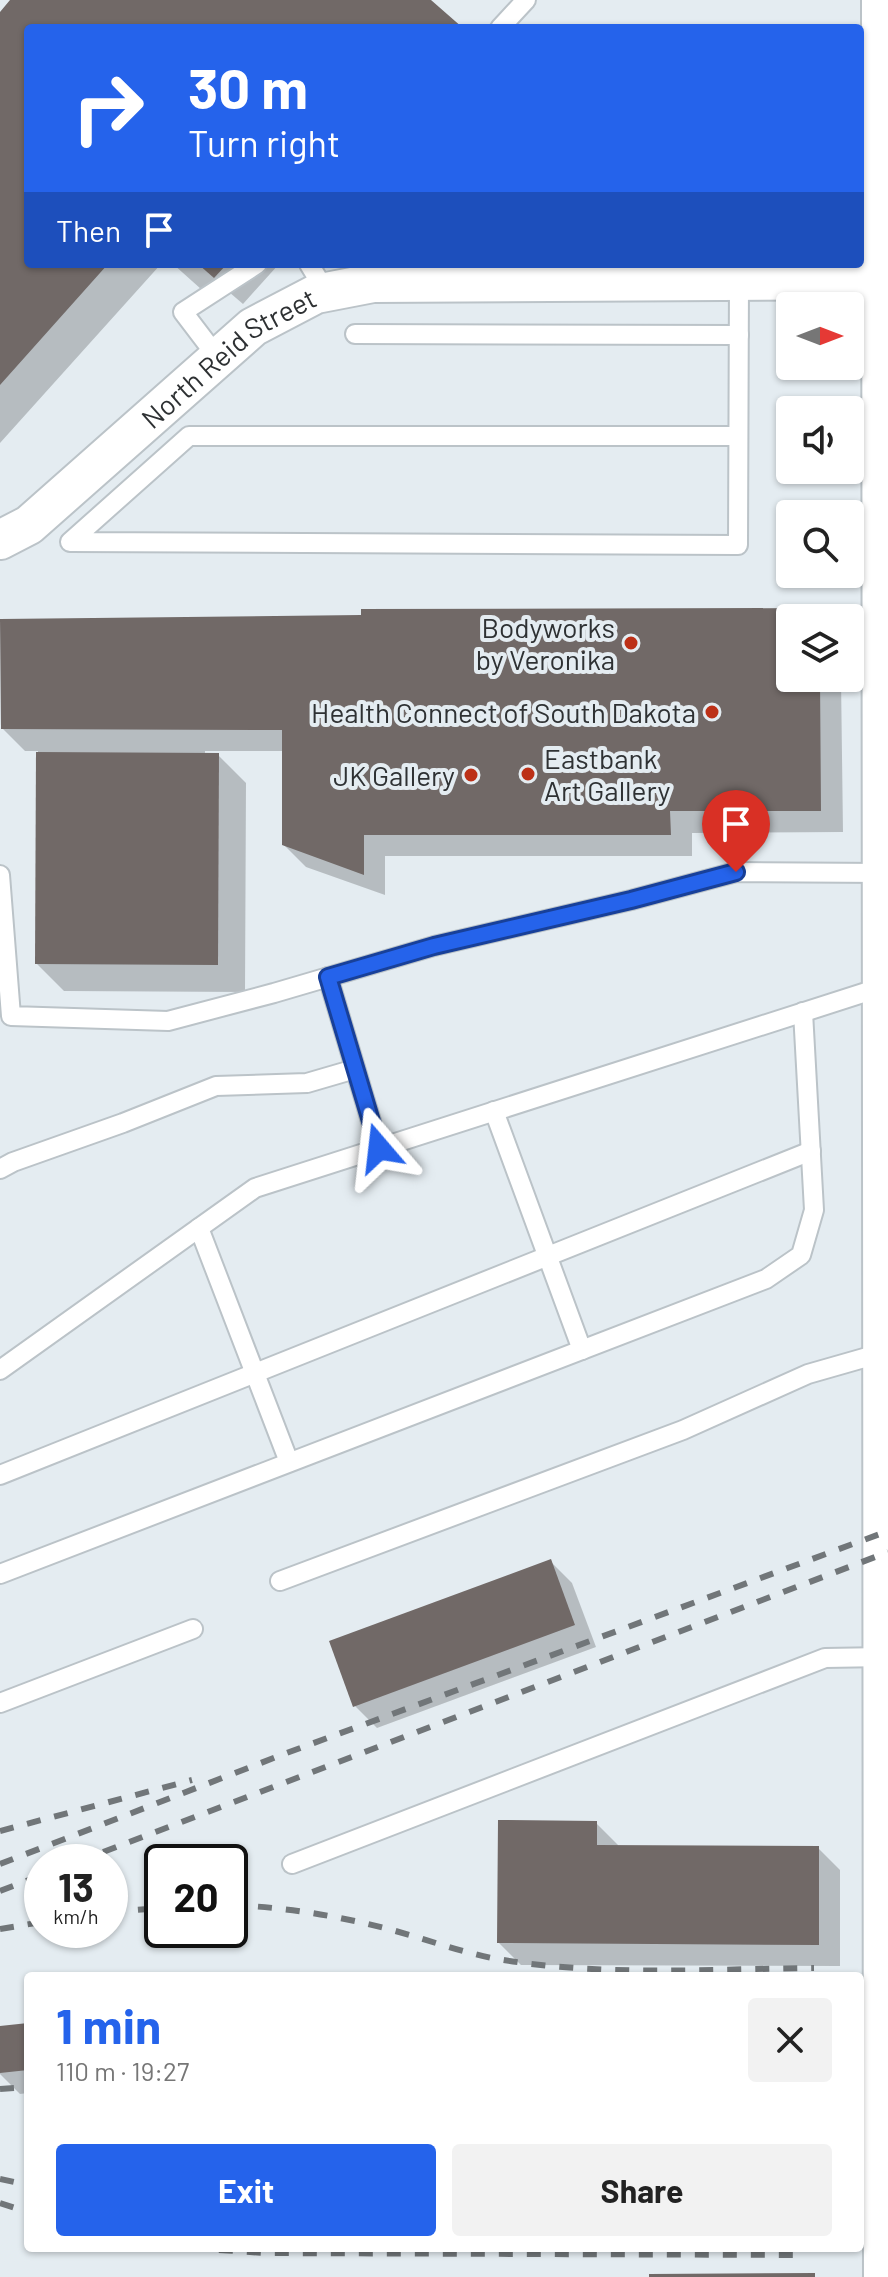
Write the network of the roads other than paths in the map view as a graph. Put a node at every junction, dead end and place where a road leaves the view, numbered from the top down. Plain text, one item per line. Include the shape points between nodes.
1 (526, 0) edge
2 (884, 0) edge
3 (504, 24) edge
4 (251, 268) edge
5 (376, 273) edge
6 (543, 273) edge
7 (318, 278) edge
8 (739, 280) junction
9 (884, 280) junction
10 (355, 334) dead end
11 (739, 335) junction
12 (218, 358) junction
13 (738, 436) junction
14 (0, 540) edge
15 (886, 772) edge
16 (885, 873) junction
17 (0, 875) edge
18 (886, 971) edge
19 (328, 977) junction
20 (803, 1012) junction
21 (355, 1069) junction
22 (494, 1111) junction
23 (379, 1148) junction
24 (811, 1151) junction
25 (0, 1169) edge
26 (199, 1228) junction
27 (548, 1256) junction
28 (886, 1296) edge
29 (582, 1350) junction
30 (885, 1352) junction
31 (0, 1370) edge
32 (253, 1373) junction
33 (289, 1462) junction
34 (0, 1475) edge
35 (0, 1574) edge
36 (280, 1581) dead end
37 (193, 1629) dead end
38 (885, 1657) junction
39 (0, 1703) edge
40 (292, 1864) dead end
41 (886, 1967) edge
42 (886, 2277) edge

1 - 3 lane
2 - 9 main road
4 - 12 lane via 183,312
5 - 6 street, North Reid Street
5 - 7 street, North Reid Street
6 - 8 street, North Reid Street
7 - 12 street, North Reid Street via 316,294 253,327
8 - 9 street, North Reid Street
8 - 11 lane
9 - 15 main road
10 - 11 lane
11 - 13 lane
12 - 14 street, North Reid Street via 29,525
13 - 13 lane via 738,545 70,542 189,436
15 - 16 main road
16 - 18 main road
16 - 19 lane via 736,872
17 - 19 lane via 11,1016 168,1021
18 - 20 lane
18 - 28 main road
19 - 21 lane
20 - 22 lane
20 - 24 lane
21 - 23 lane
21 - 25 lane via 307,1083 216,1086
22 - 23 lane
22 - 27 lane
23 - 26 lane via 255,1188
24 - 27 lane
24 - 29 lane via 814,1210 801,1255 766,1279
26 - 31 lane
26 - 32 lane
27 - 29 lane
27 - 32 lane
28 - 30 main road
29 - 33 lane
30 - 36 lane via 808,1374 683,1430
30 - 38 main road
32 - 33 lane
32 - 34 lane
33 - 35 lane
37 - 39 lane
38 - 40 lane via 825,1658
38 - 41 main road
41 - 42 main road

